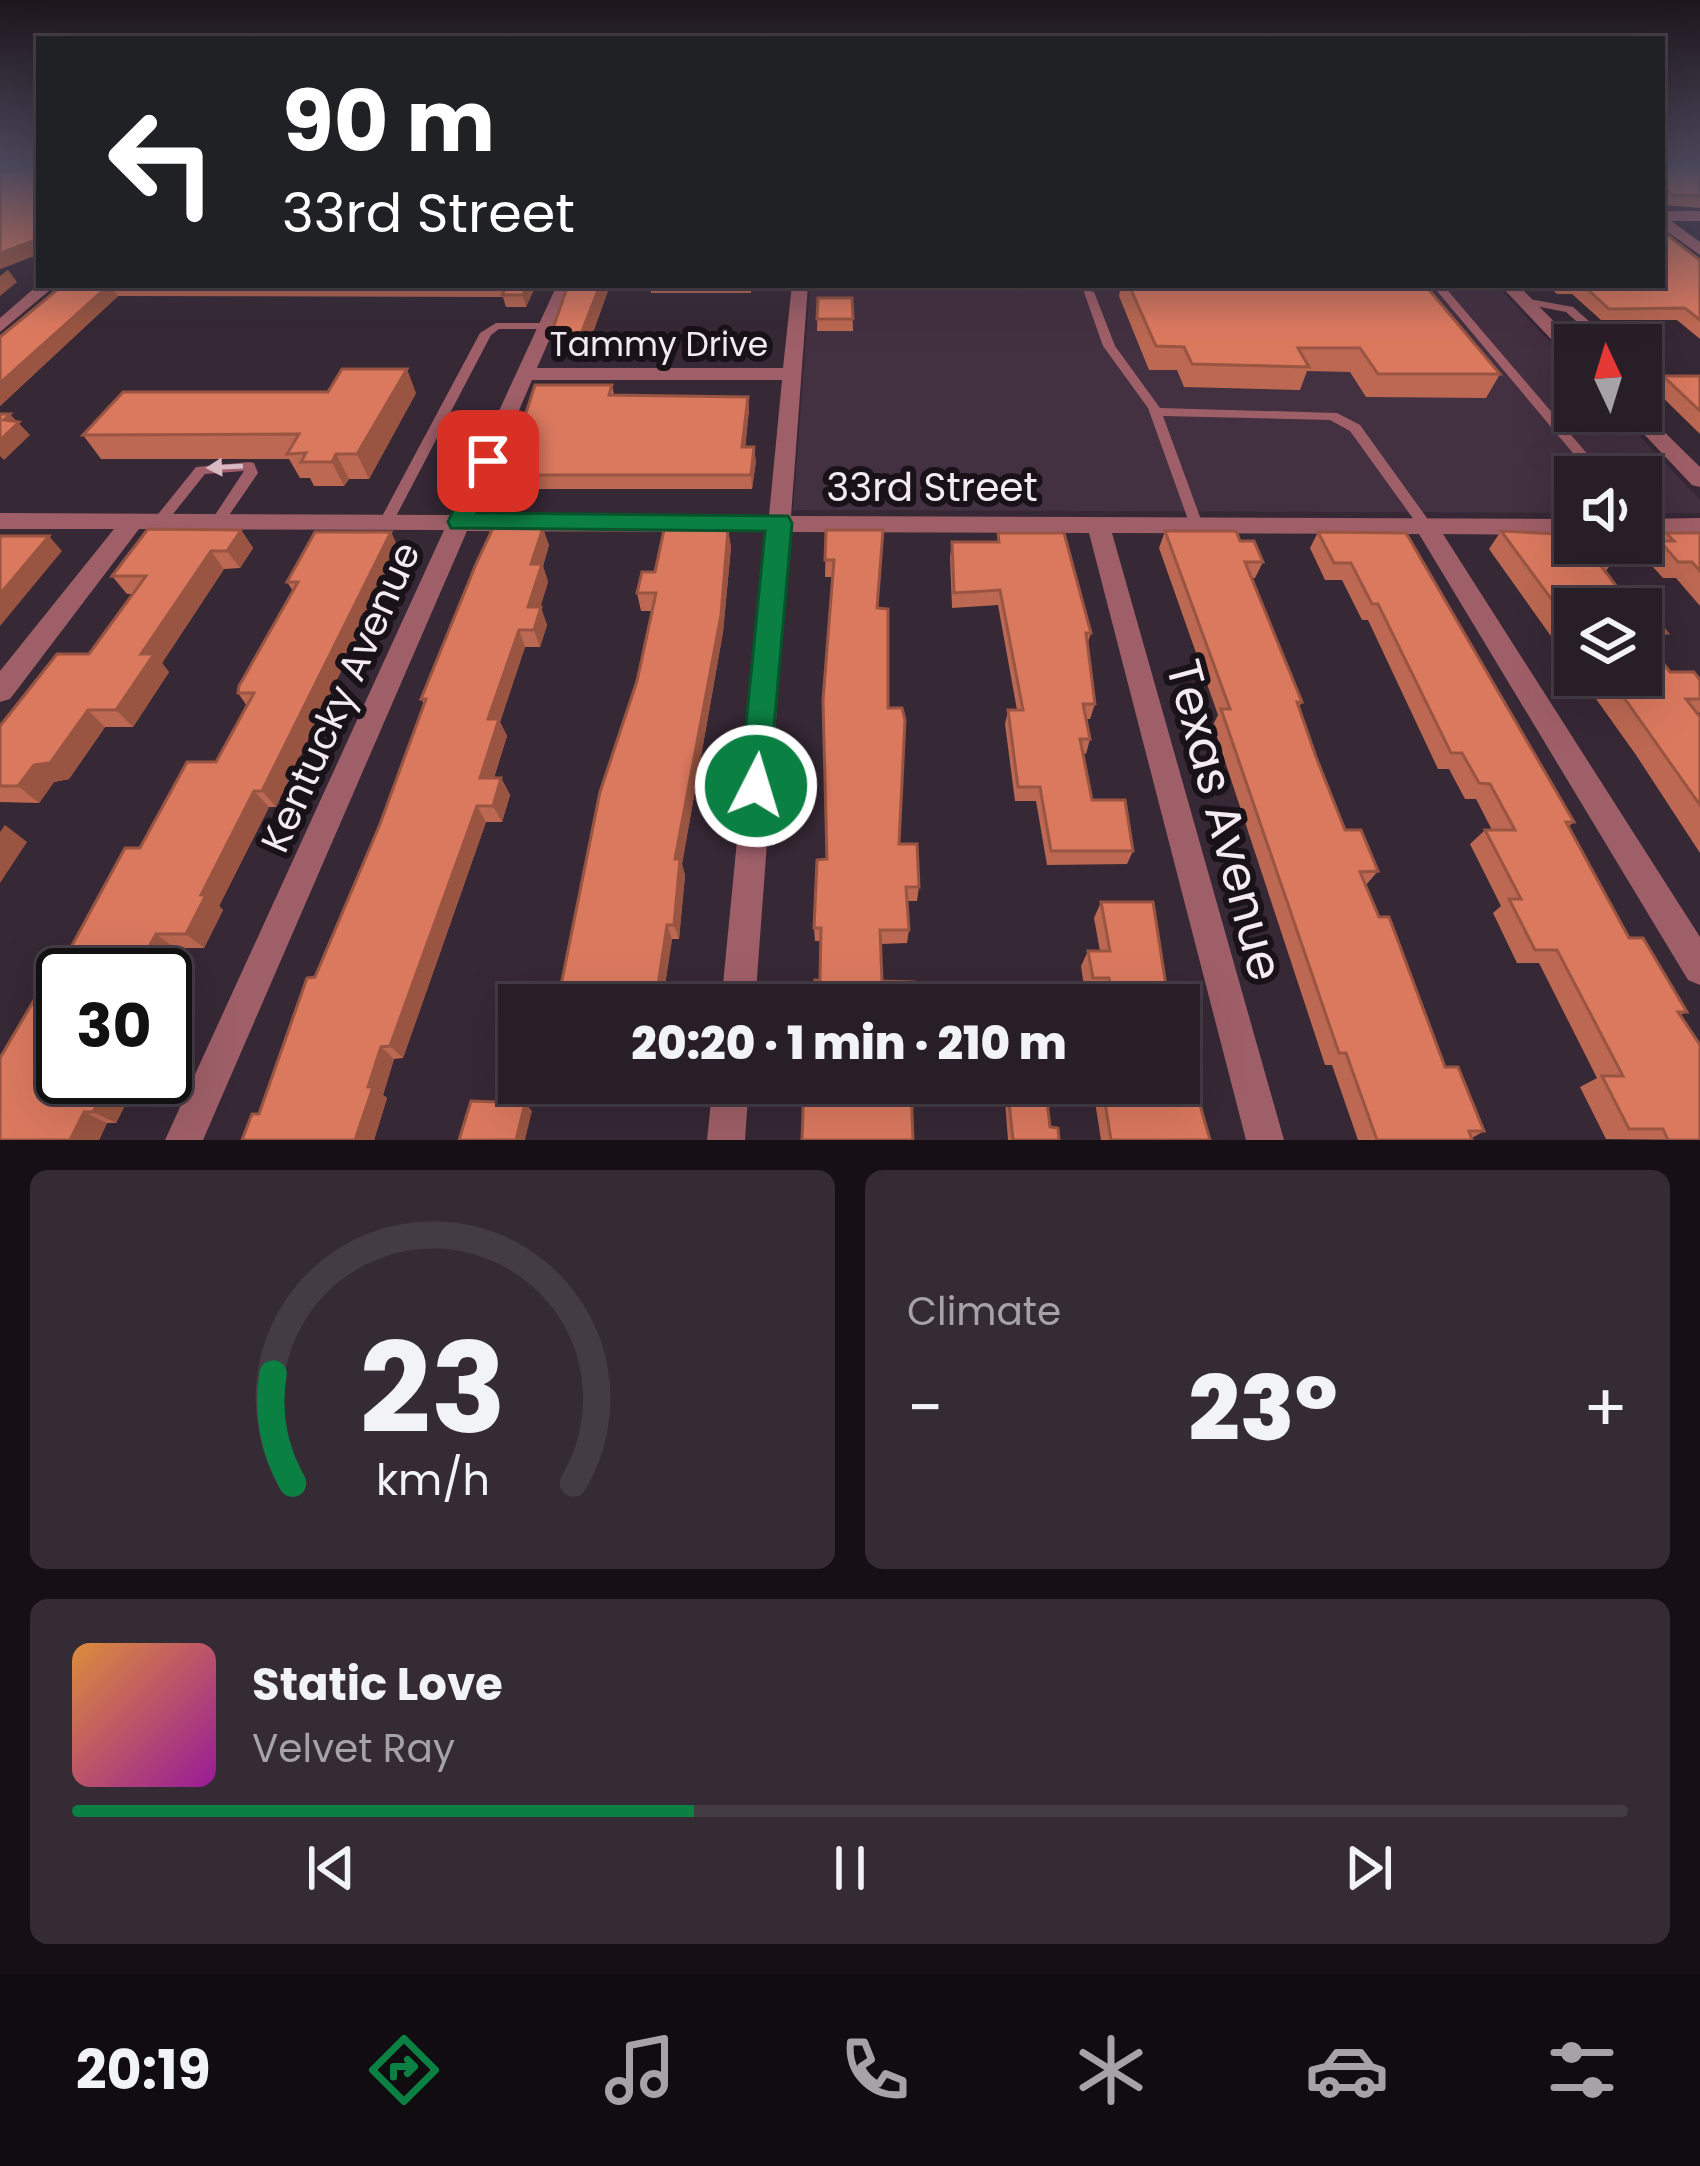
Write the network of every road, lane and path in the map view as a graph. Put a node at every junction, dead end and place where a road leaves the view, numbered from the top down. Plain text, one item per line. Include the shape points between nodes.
1 (1665, 221) edge
2 (1700, 250) edge
3 (45, 288) edge
4 (564, 288) edge
5 (800, 288) edge
6 (1440, 288) edge
7 (1511, 288) edge
8 (1089, 292) dead end
9 (1524, 301) junction
10 (1586, 324) edge
11 (547, 326) junction
12 (0, 327) edge
13 (1554, 332) edge
14 (526, 374) junction
15 (792, 374) junction
16 (1156, 412) junction
17 (1653, 432) edge
18 (1582, 456) edge
19 (1700, 480) edge
20 (0, 521) edge
21 (133, 521) junction
22 (160, 521) junction
23 (218, 521) junction
24 (386, 522) junction
25 (460, 522) junction
26 (779, 523) junction
27 (1098, 524) junction
28 (1196, 525) junction
29 (1662, 526) edge
30 (1700, 526) edge
31 (1554, 527) edge
32 (1427, 528) junction
33 (0, 691) edge
34 (1700, 968) edge
35 (740, 984) edge
36 (729, 1104) edge
37 (184, 1140) edge
38 (726, 1140) edge
39 (1265, 1140) edge

1 - 2 street
3 - 12 street
4 - 11 street, Kentucky Avenue
5 - 15 street
6 - 18 lane
7 - 9 street
8 - 16 lane via 1109,346
9 - 10 lane via 1552,302
9 - 13 street
11 - 14 street, Kentucky Avenue
11 - 24 lane via 486,333
14 - 15 street, Tammy Drive
14 - 25 street, Kentucky Avenue
15 - 26 street
16 - 28 lane
16 - 32 lane via 1333,416 1355,428
17 - 19 street
20 - 21 street, 33rd Street
21 - 22 street, 33rd Street
21 - 33 street
22 - 23 street, 33rd Street
23 -> 22 lane via 249,466 201,470
23 - 24 street, 33rd Street
24 - 25 street, 33rd Street
25 - 26 street, 33rd Street
25 - 37 street, Kentucky Avenue
26 - 27 street, 33rd Street
26 - 35 street
27 - 28 street, 33rd Street
27 - 39 street, Texas Avenue
28 - 32 street, 33rd Street
29 - 30 street
31 - 32 street, 33rd Street
32 - 34 street
36 - 38 street

